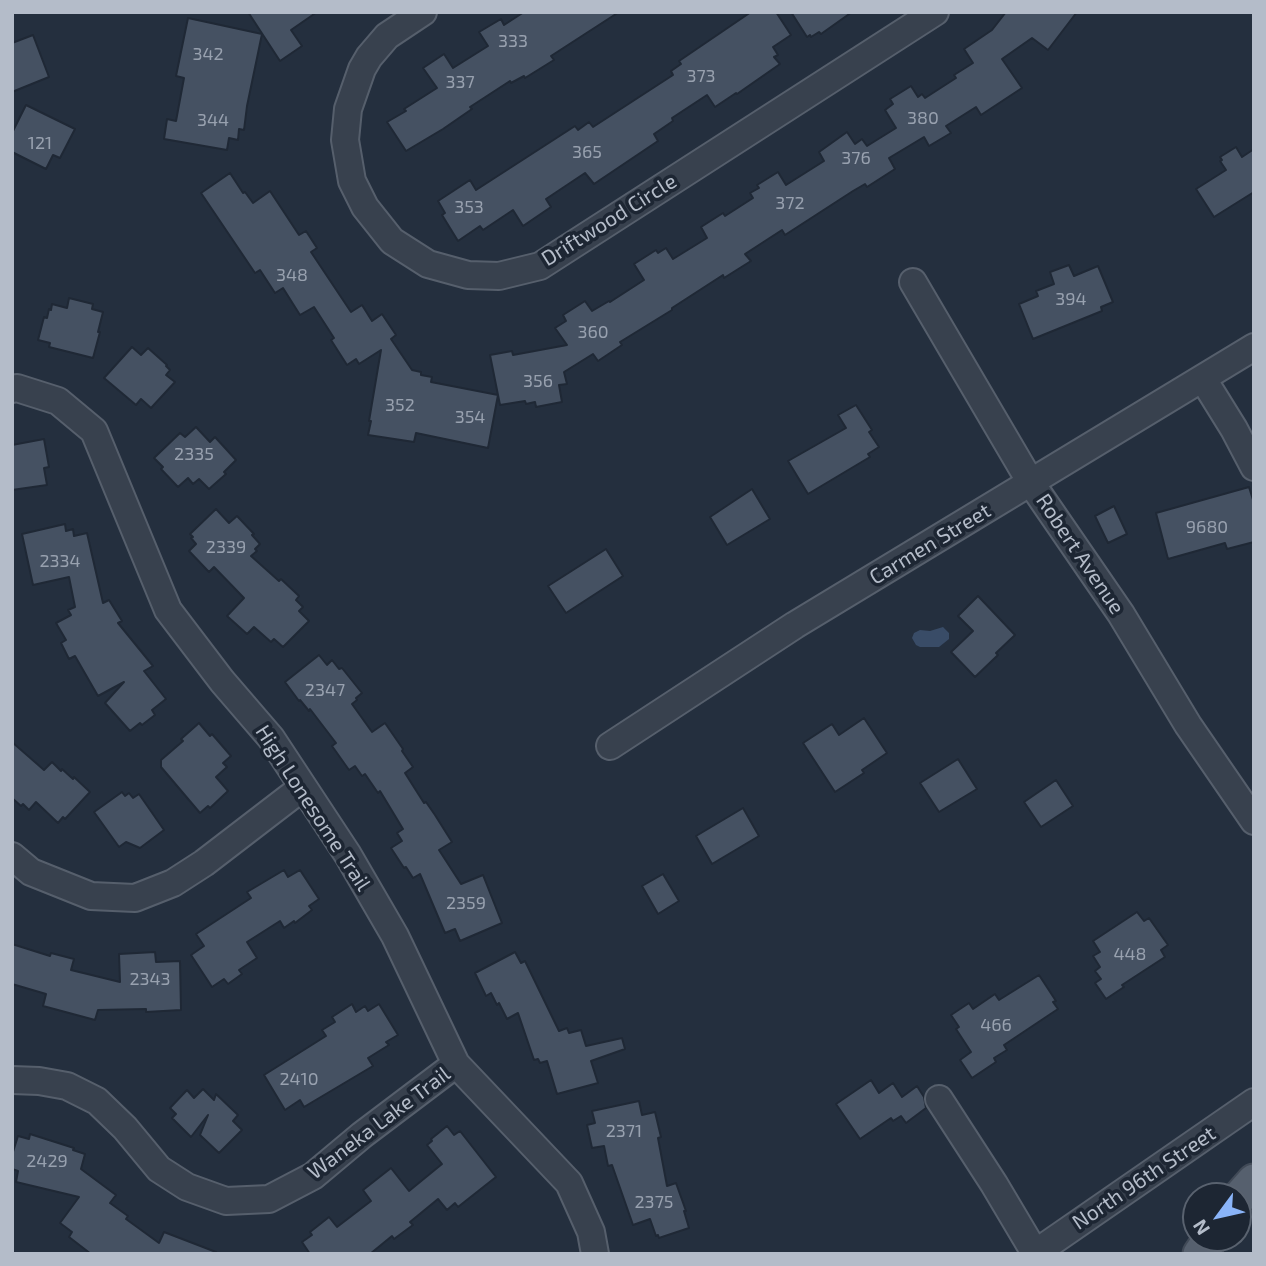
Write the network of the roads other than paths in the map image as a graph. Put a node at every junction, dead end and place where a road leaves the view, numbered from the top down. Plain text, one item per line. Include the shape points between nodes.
1 (423, 12) edge
2 (935, 12) edge
3 (913, 282) dead end
4 (1254, 347) edge
5 (1203, 379) junction
6 (12, 389) edge
7 (1254, 467) edge
8 (1031, 483) junction
9 (610, 746) dead end
10 (303, 787) junction
11 (1254, 821) edge
12 (12, 856) edge
13 (456, 1064) junction
14 (12, 1080) edge
15 (939, 1099) dead end
16 (1254, 1102) edge
17 (1034, 1253) edge
18 (595, 1254) edge

1 - 2 street, Driftwood Circle via 387,36 362,69 348,109 345,140 352,181 365,207 393,241 428,264 468,275 499,276 540,266
3 - 8 street, Robert Avenue
4 - 5 street, Carmen Street
5 - 7 street
5 - 8 street, Carmen Street
6 - 10 street, High Lonesome Trail via 58,401 94,431 168,610 271,738
8 - 9 street, Carmen Street via 795,625
8 - 11 street, Robert Avenue
10 - 12 street via 204,863 173,883 135,898 91,896 31,872
10 - 13 street, High Lonesome Trail via 395,936
13 - 14 street, Waneka Lake Trail via 313,1176 269,1199 226,1201 187,1187 159,1169 97,1101 67,1086
13 - 18 street, High Lonesome Trail via 569,1183 591,1232
15 - 17 street
16 - 17 street, North 96th Street

